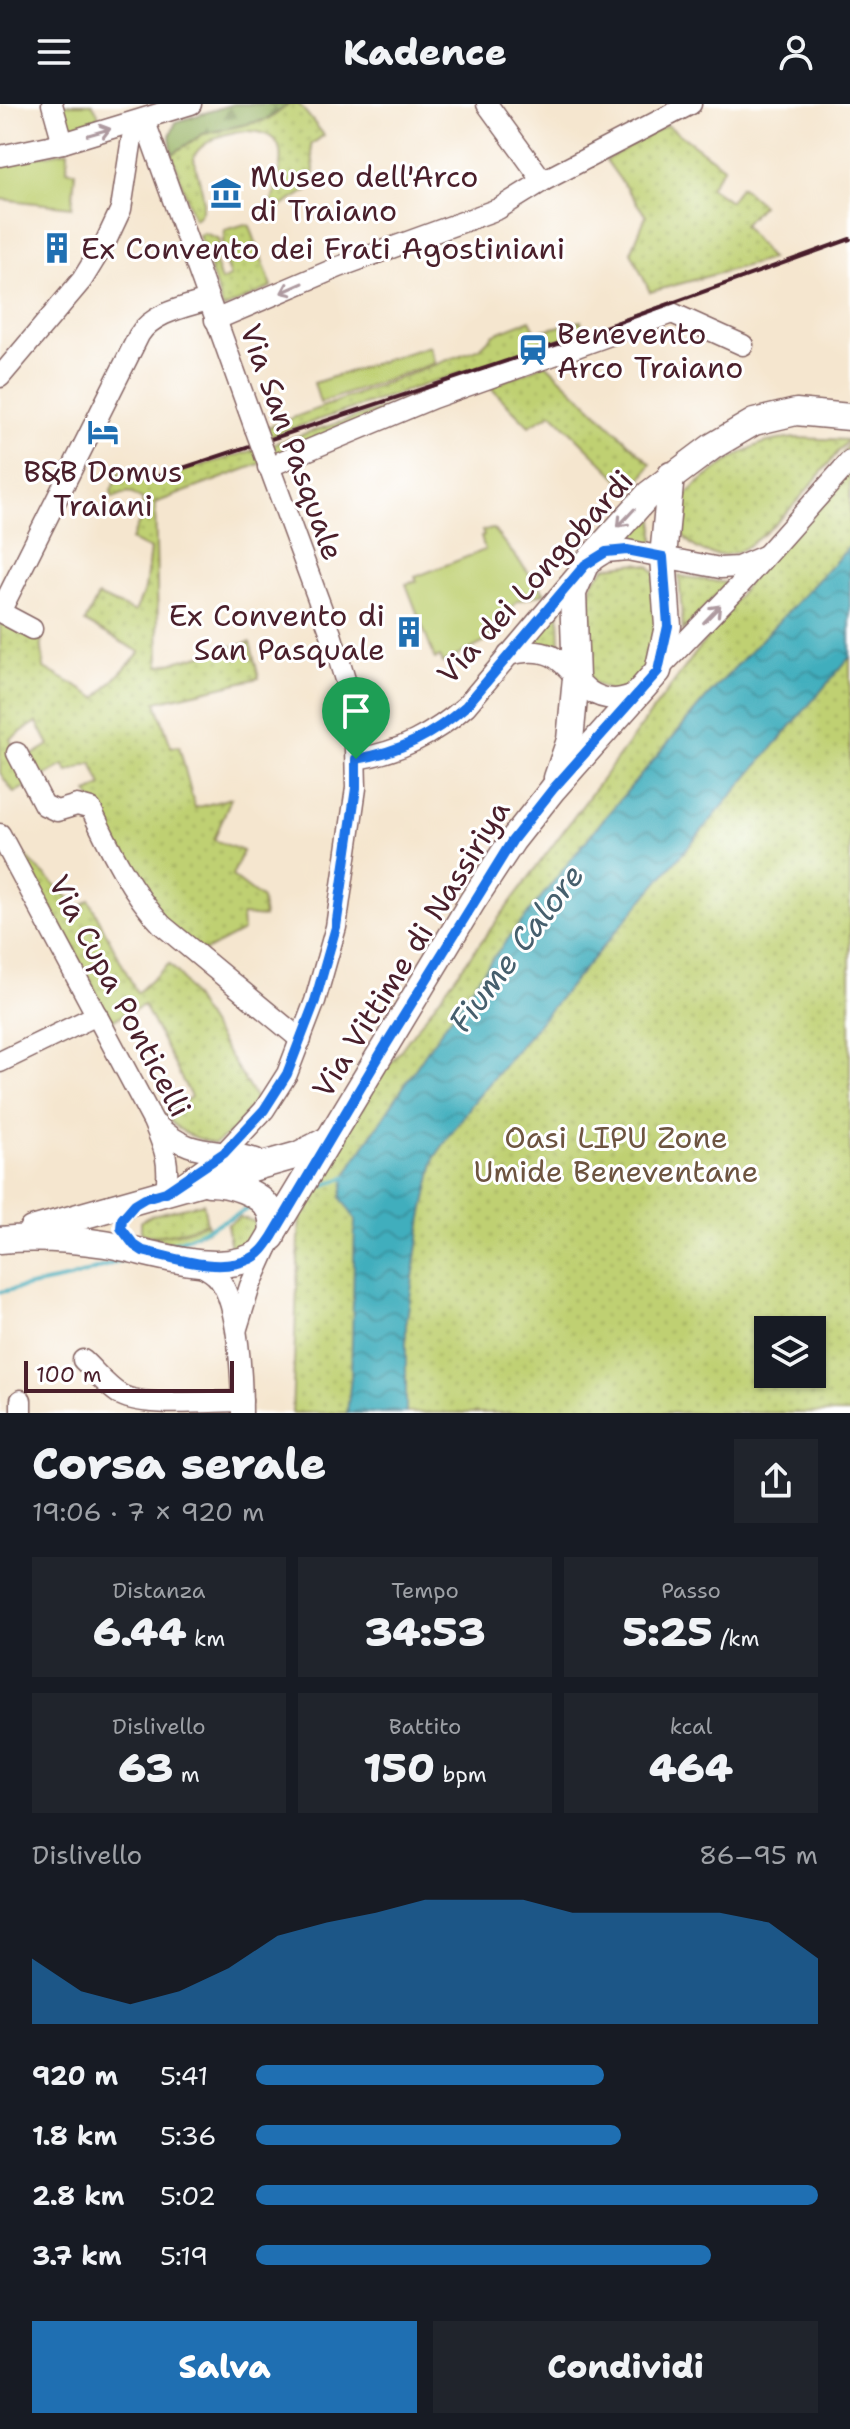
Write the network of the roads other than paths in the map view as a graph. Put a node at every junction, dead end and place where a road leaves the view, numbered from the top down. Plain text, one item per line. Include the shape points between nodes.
1 (52, 104) edge
2 (191, 104) edge
3 (487, 104) edge
4 (691, 104) edge
5 (144, 119) junction
6 (63, 143) junction
7 (0, 156) edge
8 (543, 181) junction
9 (212, 310) junction
10 (743, 345) dead end
11 (0, 377) edge
12 (850, 417) edge
13 (850, 461) edge
14 (267, 463) junction
15 (671, 475) junction
16 (764, 556) junction
17 (663, 557) junction
18 (585, 565) junction
19 (32, 629) dead end
20 (508, 655) junction
21 (658, 671) junction
22 (576, 678) junction
23 (639, 693) junction
24 (17, 753) dead end
25 (356, 759) junction
26 (553, 789) junction
27 (0, 834) edge
28 (8, 862) edge
29 (97, 1015) junction
30 (301, 1040) junction
31 (0, 1062) edge
32 (264, 1110) junction
33 (153, 1121) junction
34 (330, 1139) junction
35 (224, 1153) junction
36 (257, 1163) junction
37 (202, 1184) junction
38 (156, 1195) junction
39 (264, 1203) junction
40 (272, 1237) junction
41 (0, 1239) edge
42 (143, 1251) junction
43 (193, 1262) junction
44 (236, 1332) junction
45 (83, 1360) dead end
46 (245, 1404) edge

1 - 6 street
2 - 5 street
3 - 8 street
4 - 8 street
6 -> 5 street
5 - 9 street, Via San Pasquale
5 - 11 street via 132,138 121,209 106,241 82,280
6 - 7 street
8 -> 9 street via 498,209
9 - 14 street, Via San Pasquale, bridge
9 - 19 street via 184,307 148,323 139,335 0,612
10 - 14 street via 672,313
12 - 15 main road, Via dei Longobardi via 796,412 754,422
13 - 16 street, Via Vittime di Nassiriya
14 - 25 street, Via San Pasquale via 351,698
15 - 17 main road
15 -> 18 main road, Via dei Longobardi
16 - 17 street via 720,568
21 -> 16 street, Via Vittime di Nassiriya
17 - 18 street via 606,552
17 - 21 main road via 668,626
18 - 20 street, Via dei Longobardi
18 - 22 main road via 573,593
20 - 22 street via 541,651 567,665
20 - 25 street, Via dei Longobardi via 444,725 400,749
21 - 23 main road, Via Vittime di Nassiriya
22 - 23 street via 601,696 614,699
22 - 26 main road via 570,740
23 - 26 main road, Via Vittime di Nassiriya
24 - 30 street via 44,805 57,811 82,805 91,809 134,889 162,925
25 - 30 street, Via San Pasquale via 336,927
26 - 34 main road, Via Vittime di Nassiriya via 472,902
27 - 28 street, Via Cupa Ponticelli
28 - 29 street, Via Cupa Ponticelli
29 - 31 street
29 - 33 street, Via Cupa Ponticelli
30 - 32 street, Via San Pasquale
32 - 35 street
32 - 36 street
33 - 35 street via 184,1145
33 - 38 street, Via Cupa Ponticelli via 169,1168
34 - 36 main road via 314,1149
34 - 40 main road, Via Vittime di Nassiriya
35 - 36 street
35 - 38 street
36 - 37 main road
36 - 39 street
37 - 38 main road
37 - 39 main road via 231,1186
38 - 41 main road
38 - 42 main road via 127,1211 121,1228
39 - 40 main road via 272,1218
40 - 43 main road via 261,1252 240,1262
40 - 44 street
41 - 42 main road via 64,1239
42 - 43 main road
43 - 44 street via 218,1277
44 - 46 street
45 - 46 street via 131,1398

